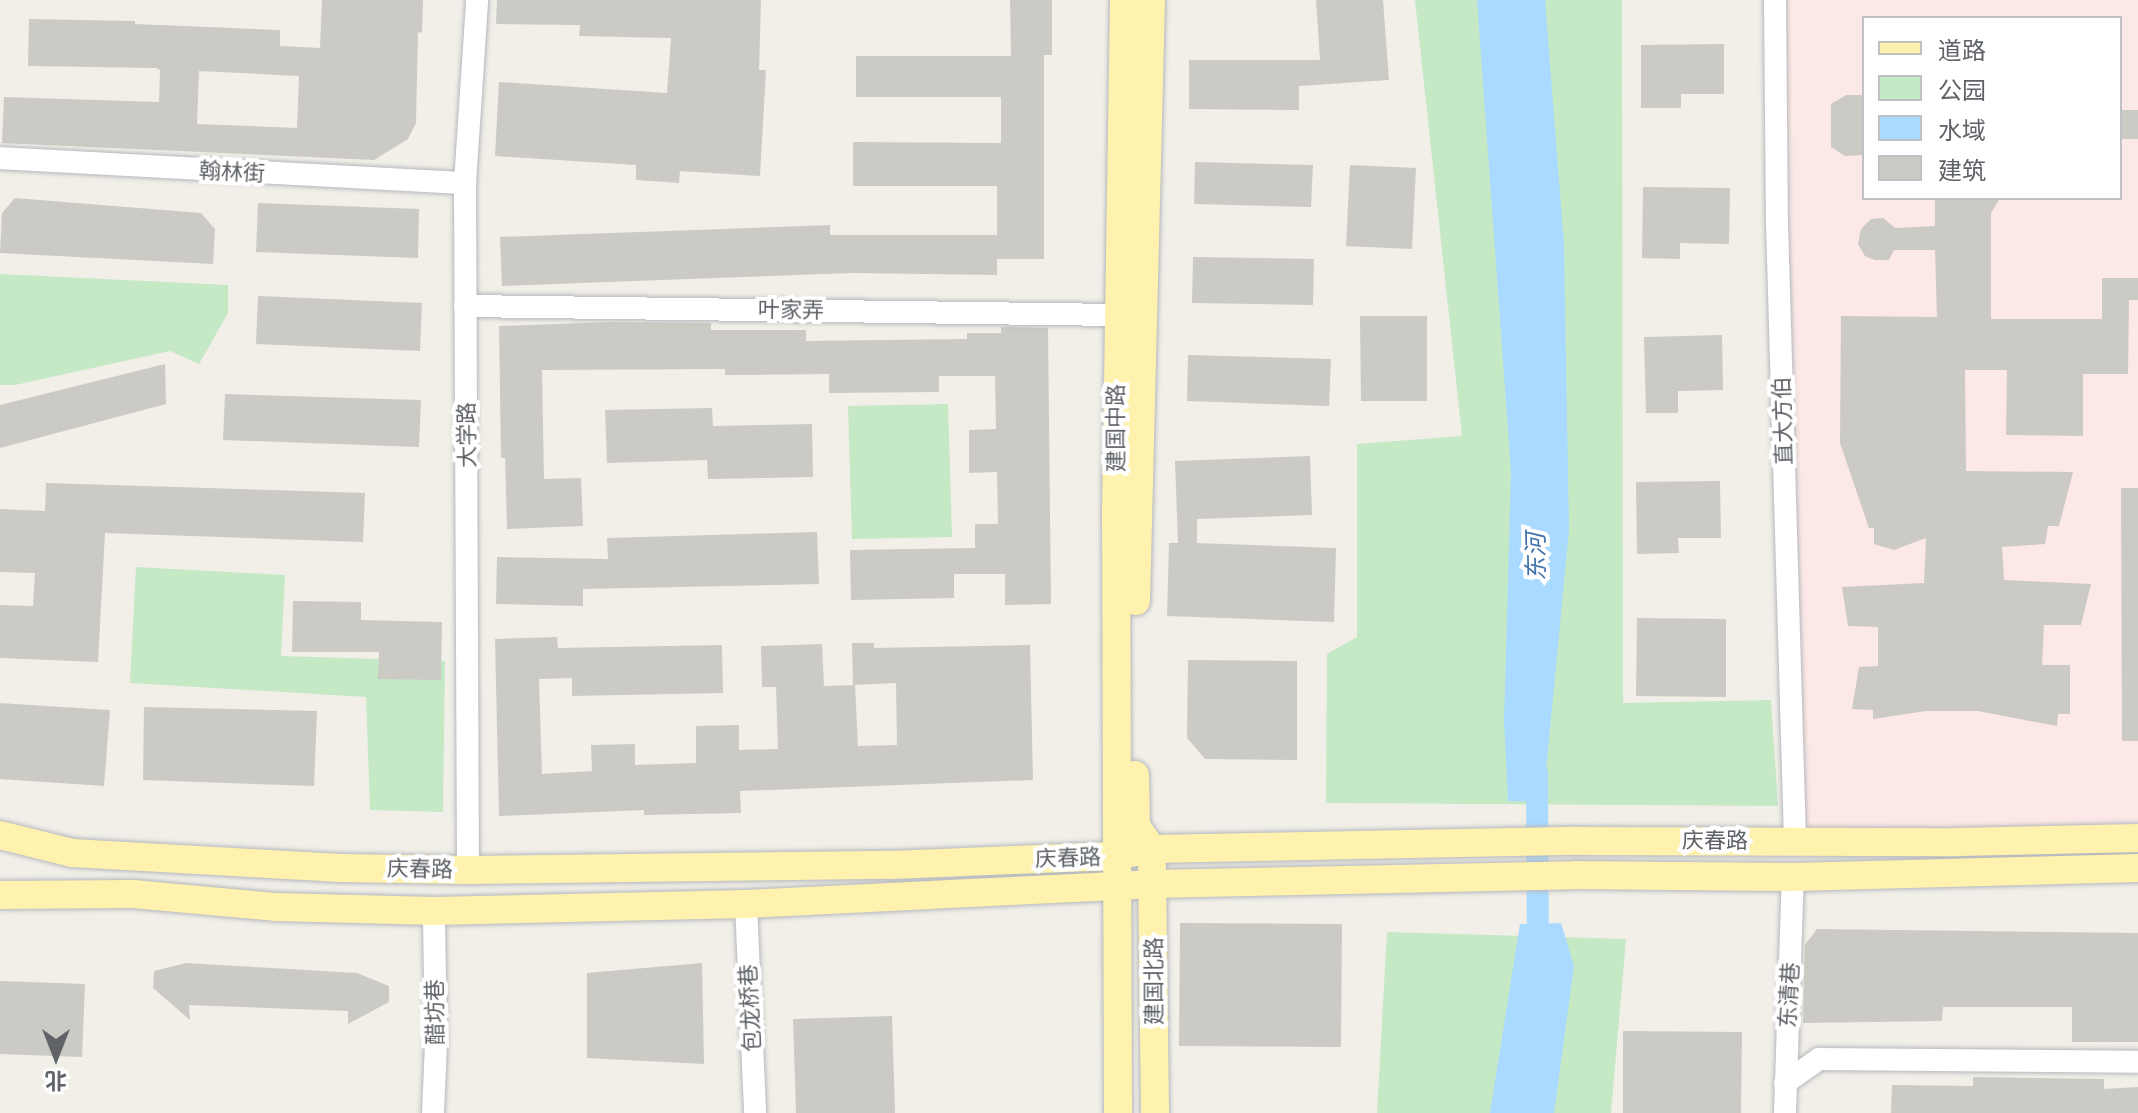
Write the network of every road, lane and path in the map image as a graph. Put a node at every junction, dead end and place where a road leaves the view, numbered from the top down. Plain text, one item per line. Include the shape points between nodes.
1 (477, 0) edge
2 (1124, 0) edge
3 (1151, 0) edge
4 (1775, 0) edge
5 (0, 158) edge
6 (465, 183) junction
7 (465, 306) junction
8 (1117, 315) junction
9 (0, 835) edge
10 (2138, 838) edge
11 (1795, 841) junction
12 (1152, 849) junction
13 (72, 853) junction
14 (0, 854) edge
15 (1115, 856) junction
16 (2138, 868) edge
17 (468, 870) junction
18 (1793, 877) junction
19 (1152, 884) junction
20 (1116, 885) junction
21 (0, 888) edge
22 (74, 892) junction
23 (0, 895) edge
24 (746, 904) junction
25 (434, 911) junction
26 (2138, 1062) edge
27 (1785, 1083) junction
28 (433, 1113) edge
29 (755, 1113) edge
30 (1118, 1113) edge
31 (1155, 1113) edge
32 (1785, 1113) edge

1 - 6 street, 大学路
2 - 8 main road, 建国中路
3 - 12 main road, 建国中路 via 1134,664 1136,826
4 - 11 street, 直大方伯
5 - 6 street, 翰林街
6 - 7 street, 大学路
7 - 8 street, 叶家弄
7 - 17 street, 大学路
8 - 15 main road, 建国中路
9 - 13 main road, 庆春路
10 - 11 main road, 庆春路
11 - 12 main road, 庆春路
12 - 15 main road, 庆春路
12 - 19 main road, 建国北路
13 - 14 main road
13 - 17 main road, 庆春路
15 - 17 main road, 庆春路 via 891,865
15 - 20 main road, 建国北路
16 - 18 main road, 庆春路
18 - 19 main road, 庆春路 via 1575,875
18 - 27 street, 东清巷
19 - 20 main road, 庆春路
19 - 31 main road, 建国北路
20 - 24 main road, 庆春路
20 - 30 main road, 建国北路
21 - 22 main road
22 - 23 main road, 庆春路
22 - 25 main road, 庆春路 via 277,907
24 - 25 main road, 庆春路
24 - 29 street, 包龙桥巷
25 - 28 street, 醋坊巷
26 - 27 street via 1819,1059
27 - 32 street, 东清巷

